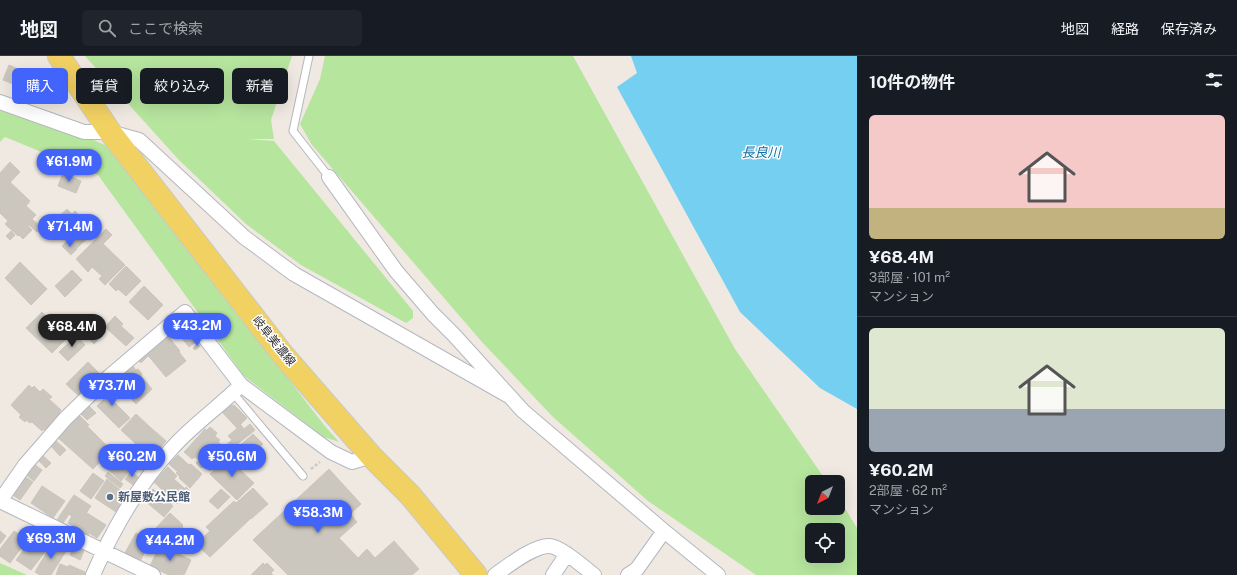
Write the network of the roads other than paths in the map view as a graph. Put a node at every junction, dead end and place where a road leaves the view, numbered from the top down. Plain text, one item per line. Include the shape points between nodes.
1 (59, 56) edge
2 (309, 56) edge
3 (0, 102) edge
4 (110, 132) junction
5 (329, 177) joint
6 (237, 389) junction
7 (507, 395) junction
8 (371, 456) junction
9 (303, 476) road end
10 (0, 501) edge
11 (664, 531) junction
12 (103, 552) junction
13 (567, 554) junction
14 (93, 575) edge
15 (153, 575) edge
16 (476, 575) edge
17 (495, 575) edge
18 (553, 575) edge
19 (594, 575) edge
20 (628, 575) edge
21 (718, 575) edge

1 - 4 main road, 岐阜美濃線
2 - 5 lane via 293,131
3 - 4 street via 84,132
4 - 7 street via 139,140 201,199 294,274
4 - 8 main road, 岐阜美濃線 via 284,356
5 - 7 street via 396,271
6 - 8 street via 331,452 352,462
6 - 9 lane
6 - 10 street via 185,312 105,380 65,419 25,465
6 - 12 street via 174,446 148,476
7 - 11 street
8 - 16 main road, 岐阜美濃線 via 410,495
10 - 12 street
11 - 20 street via 637,569
11 - 21 street
12 - 14 street
12 - 15 street
13 - 17 street via 550,546 532,551
13 - 18 street
13 - 19 street

